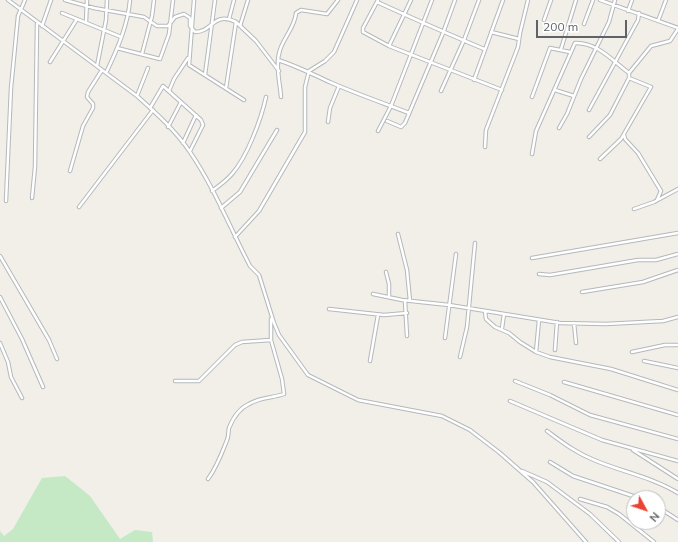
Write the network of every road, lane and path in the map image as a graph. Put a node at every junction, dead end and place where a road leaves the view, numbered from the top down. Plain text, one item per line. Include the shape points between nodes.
1 (8, 0) edge
2 (25, 0) edge
3 (51, 0) edge
4 (65, 0) edge
5 (87, 0) edge
6 (107, 0) edge
7 (130, 0) edge
8 (154, 0) edge
9 (173, 0) edge
10 (194, 0) edge
11 (215, 0) edge
12 (234, 0) edge
13 (248, 0) edge
14 (338, 0) edge
15 (357, 0) edge
16 (411, 0) edge
17 (432, 0) edge
18 (455, 0) edge
19 (478, 0) edge
20 (503, 0) edge
21 (528, 0) edge
22 (551, 0) edge
23 (576, 0) edge
24 (593, 0) edge
25 (600, 0) edge
26 (615, 0) edge
27 (632, 0) edge
28 (666, 0) edge
29 (377, 1) edge
30 (87, 6) junction
31 (613, 6) junction
32 (20, 9) junction
33 (107, 9) junction
34 (628, 11) junction
35 (62, 13) dead end
36 (639, 13) junction
37 (404, 14) junction
38 (128, 15) junction
39 (77, 19) junction
40 (229, 19) junction
41 (544, 20) dead end
42 (150, 21) junction
43 (422, 21) junction
44 (658, 21) junction
45 (86, 22) junction
46 (212, 22) junction
47 (236, 22) junction
48 (37, 23) junction
49 (584, 24) dead end
50 (170, 25) junction
51 (42, 26) junction
52 (240, 26) junction
53 (191, 29) junction
54 (678, 29) edge
55 (104, 31) junction
56 (491, 32) junction
57 (443, 33) junction
58 (121, 37) junction
59 (519, 39) junction
60 (464, 40) junction
61 (63, 42) junction
62 (389, 46) junction
63 (117, 48) junction
64 (484, 49) junction
65 (596, 49) junction
66 (561, 50) junction
67 (570, 52) junction
68 (142, 54) junction
69 (412, 54) junction
70 (189, 58) junction
71 (278, 60) junction
72 (50, 62) dead end
73 (430, 62) junction
74 (614, 62) junction
75 (97, 66) junction
76 (148, 68) dead end
77 (102, 70) junction
78 (451, 70) junction
79 (309, 71) junction
80 (280, 72) junction
81 (106, 73) junction
82 (629, 73) junction
83 (205, 75) junction
84 (629, 78) junction
85 (474, 80) junction
86 (339, 86) junction
87 (226, 88) junction
88 (502, 90) junction
89 (555, 90) junction
90 (169, 91) junction
91 (442, 91) dead end
92 (136, 96) junction
93 (574, 96) junction
94 (266, 97) dead end
95 (281, 97) dead end
96 (532, 97) dead end
97 (244, 100) dead end
98 (181, 102) junction
99 (391, 106) junction
100 (152, 109) junction
101 (589, 110) dead end
102 (409, 113) junction
103 (196, 115) junction
104 (387, 121) dead end
105 (328, 122) dead end
106 (168, 127) junction
107 (559, 128) dead end
108 (277, 130) dead end
109 (378, 131) dead end
110 (624, 134) junction
111 (589, 137) dead end
112 (183, 143) junction
113 (485, 147) dead end
114 (190, 151) junction
115 (532, 154) dead end
116 (600, 159) dead end
117 (70, 171) dead end
118 (212, 190) junction
119 (678, 190) edge
120 (32, 198) dead end
121 (657, 200) junction
122 (6, 201) dead end
123 (79, 207) dead end
124 (221, 208) junction
125 (634, 209) dead end
126 (678, 233) edge
127 (398, 234) dead end
128 (235, 237) junction
129 (475, 243) dead end
130 (456, 254) dead end
131 (678, 254) edge
132 (0, 256) edge
133 (532, 258) dead end
134 (678, 270) edge
135 (386, 272) dead end
136 (539, 274) dead end
137 (582, 292) dead end
138 (374, 294) dead end
139 (0, 297) edge
140 (389, 297) junction
141 (405, 300) junction
142 (410, 301) junction
143 (449, 305) junction
144 (329, 308) dead end
145 (469, 308) junction
146 (485, 311) junction
147 (407, 313) junction
148 (504, 314) junction
149 (378, 315) junction
150 (271, 316) junction
151 (678, 317) edge
152 (539, 320) junction
153 (557, 322) junction
154 (574, 323) junction
155 (502, 328) junction
156 (407, 336) dead end
157 (445, 338) dead end
158 (271, 340) junction
159 (576, 342) dead end
160 (0, 343) edge
161 (678, 345) edge
162 (555, 350) dead end
163 (536, 352) junction
164 (632, 352) dead end
165 (460, 357) dead end
166 (57, 360) dead end
167 (370, 361) dead end
168 (644, 361) dead end
169 (678, 368) edge
170 (175, 381) dead end
171 (515, 381) dead end
172 (564, 382) dead end
173 (43, 387) dead end
174 (678, 390) edge
175 (22, 398) dead end
176 (510, 401) dead end
177 (678, 415) edge
178 (546, 430) dead end
179 (678, 439) edge
180 (631, 449) junction
181 (550, 462) dead end
182 (678, 462) edge
183 (520, 470) junction
184 (208, 479) dead end
185 (678, 479) edge
186 (626, 494) edge
187 (678, 494) edge
188 (580, 498) dead end
189 (666, 512) edge
190 (678, 520) edge
191 (586, 542) edge
192 (619, 542) edge
193 (654, 542) edge

1 - 32 street
2 - 32 street
3 - 51 street
4 - 30 street
5 - 30 street
6 - 33 street
7 - 38 street
8 - 42 street
9 - 50 street
10 - 53 street
11 - 46 street
12 - 40 street
13 - 52 street
14 - 71 street via 326,15 298,11
15 - 79 street via 334,52
16 - 37 street
17 - 43 street
18 - 57 street
19 - 60 street
20 - 56 street
21 - 59 street
22 - 41 street
23 - 66 street
24 - 49 street
25 - 31 street
26 - 31 street
27 - 34 street
28 - 44 street
29 - 37 street
29 - 62 street via 363,32
30 - 33 street
30 - 45 street
31 - 34 street
31 - 65 street via 609,22
32 - 48 street
32 - 122 street via 11,88
33 - 38 street
33 - 55 street
34 - 36 street
35 - 39 street
36 - 44 street
36 - 74 street via 638,20
37 - 43 street
37 - 62 street
38 - 42 street via 144,17
38 - 58 street
39 - 45 street
39 - 61 street
40 - 46 street
40 - 47 street
42 - 50 street via 161,27
42 - 68 street
43 - 57 street
43 - 69 street
44 - 54 street
45 - 55 street
46 - 53 street via 199,32
46 - 83 street
47 - 52 street
47 - 87 street
48 - 51 street
48 - 120 street via 35,167
50 - 53 street via 175,17 184,14 190,18
50 - 68 street via 160,59
51 - 61 street
52 - 80 street via 256,41
53 - 70 street
54 - 82 street via 670,41 649,48
55 - 58 street
55 - 75 street
56 - 59 street
56 - 64 street
57 - 60 street
57 - 73 street
58 - 63 street
59 - 88 street via 514,62
60 - 64 street
60 - 78 street
61 - 72 street
61 - 75 street
62 - 69 street
63 - 68 street
63 - 81 street
64 - 85 street
65 - 67 street via 576,43
65 - 74 street via 607,54
65 - 93 street
66 - 67 street
66 - 96 street via 550,48
67 - 89 street
69 - 73 street
69 - 99 street
70 - 83 street via 189,65
70 - 90 street
71 - 79 street
71 - 80 street
73 - 78 street
73 - 102 street
74 - 82 street
74 - 101 street
75 - 77 street
76 - 92 street
77 - 81 street
77 - 117 street via 88,92 87,97 93,108 81,132
78 - 85 street
78 - 91 street
79 - 86 street
79 - 128 street via 305,132 259,211
80 - 95 street
81 - 92 street
82 - 84 street
83 - 87 street
84 - 110 street via 651,87
84 - 111 street via 610,115
85 - 88 street
86 - 99 street
86 - 105 street via 330,108
87 - 97 street
88 - 113 street via 486,130
89 - 93 street
89 - 115 street via 536,131
90 - 98 street
90 - 100 street via 162,87
92 - 100 street
93 - 107 street
94 - 118 street via 261,119 236,168 229,178
98 - 103 street
98 - 106 street
99 - 102 street
99 - 109 street
100 - 106 street
100 - 123 street
102 - 104 street via 401,127
103 - 112 street
103 - 114 street via 203,125
106 - 112 street
108 - 124 street via 240,192
110 - 116 street
110 - 121 street via 661,191
112 - 114 street
114 - 118 street
118 - 124 street
119 - 121 street
121 - 125 street
124 - 128 street
126 - 133 street
127 - 142 street via 407,270
128 - 150 street via 250,266 259,274
129 - 145 street
130 - 143 street
131 - 136 street via 656,260 638,260 550,275
132 - 166 street via 49,340
134 - 137 street via 643,282
135 - 140 street
138 - 140 street
139 - 173 street
140 - 141 street
141 - 142 street
141 - 147 street
142 - 143 street
143 - 145 street
143 - 157 street
144 - 149 street
145 - 146 street
145 - 165 street
146 - 148 street
146 - 155 street via 487,320 495,327
147 - 149 street via 394,316
147 - 156 street
148 - 152 street
148 - 155 street
149 - 167 street
150 - 158 street
150 - 183 street via 288,350 313,379 366,403 442,416 483,439
151 - 154 street via 654,322
152 - 153 street
152 - 163 street
153 - 154 street
153 - 162 street
154 - 159 street
155 - 163 street
158 - 170 street via 234,345 199,381
158 - 184 street via 284,394 251,402 237,414 229,428 217,467
160 - 175 street via 11,377
161 - 164 street
163 - 174 street via 611,369
168 - 169 street
171 - 179 street via 590,414
172 - 177 street
176 - 180 street via 602,440
178 - 187 street via 577,452 668,487
180 - 182 street
180 - 185 street
181 - 186 street via 573,476
183 - 191 street
183 - 192 street via 547,482 590,514
188 - 193 street via 619,514
189 - 190 street

